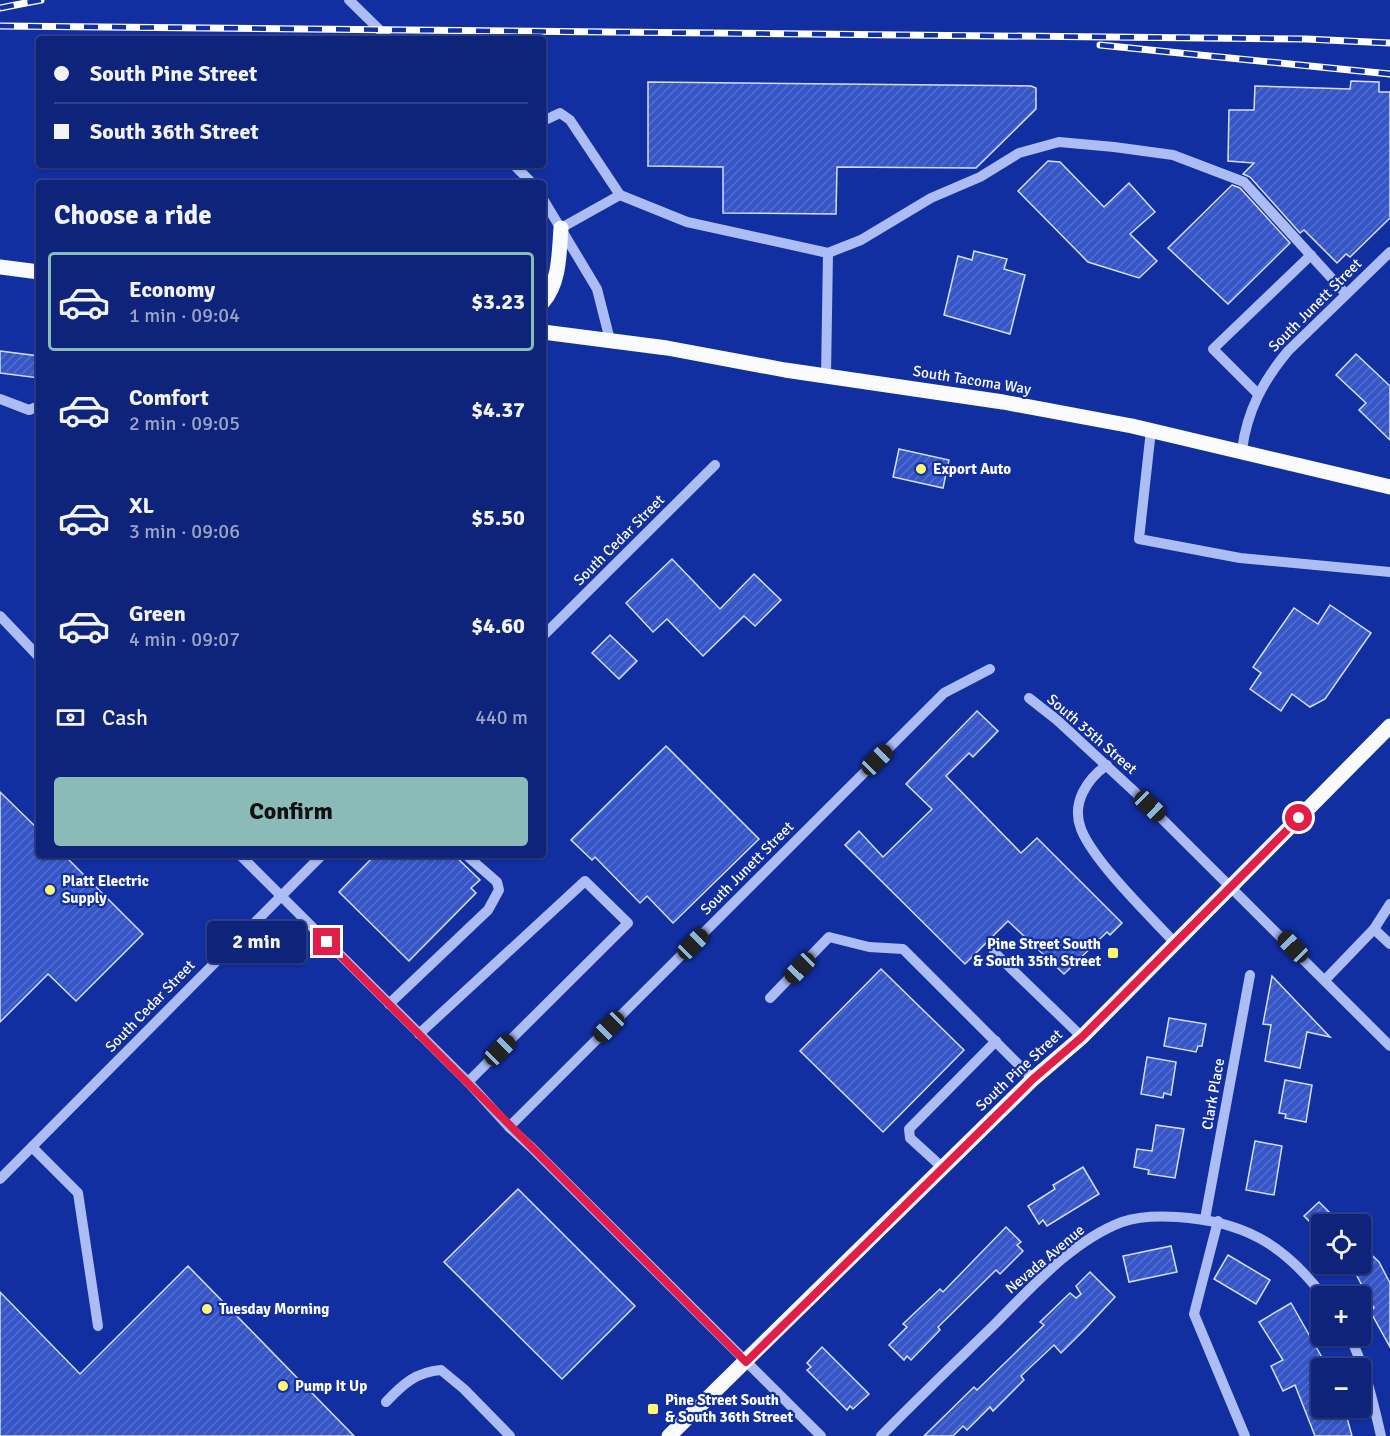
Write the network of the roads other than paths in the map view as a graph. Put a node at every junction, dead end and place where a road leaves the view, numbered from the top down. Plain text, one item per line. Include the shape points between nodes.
1 (350, 0) edge
2 (386, 36) edge
3 (546, 120) edge
4 (517, 168) edge
5 (529, 180) edge
6 (620, 195) junction
7 (546, 204) edge
8 (561, 228) junction
9 (1390, 252) edge
10 (828, 253) junction
11 (1311, 255) junction
12 (0, 267) edge
13 (36, 272) edge
14 (1346, 294) junction
15 (546, 299) edge
16 (546, 332) edge
17 (610, 340) junction
18 (826, 376) junction
19 (1258, 394) junction
20 (0, 399) edge
21 (36, 407) edge
22 (1150, 430) junction
23 (1242, 450) junction
24 (716, 465) dead end
25 (1390, 487) edge
26 (1390, 572) edge
27 (0, 616) edge
28 (546, 633) edge
29 (36, 654) edge
30 (990, 669) dead end
31 (1029, 698) dead end
32 (1390, 726) edge
33 (1107, 765) junction
34 (243, 858) edge
35 (319, 858) edge
36 (469, 858) edge
37 (1232, 886) junction
38 (280, 897) junction
39 (1390, 904) edge
40 (1374, 930) junction
41 (1175, 943) junction
42 (1390, 944) edge
43 (994, 952) dead end
44 (1250, 975) dead end
45 (1325, 980) junction
46 (770, 998) dead end
47 (389, 1004) junction
48 (419, 1034) junction
49 (1082, 1037) junction
50 (996, 1041) junction
51 (1390, 1046) edge
52 (1033, 1079) junction
53 (468, 1082) junction
54 (508, 1127) junction
55 (32, 1147) junction
56 (942, 1168) junction
57 (0, 1179) edge
58 (1205, 1219) junction
59 (1218, 1221) junction
60 (1314, 1286) edge
61 (98, 1326) dead end
62 (1354, 1346) edge
63 (746, 1362) junction
64 (386, 1402) dead end
65 (510, 1436) edge
66 (669, 1436) edge
67 (821, 1436) edge
68 (880, 1436) edge
69 (1245, 1436) edge
70 (1381, 1436) edge

1 - 2 street
3 - 6 street via 560,113 570,120
4 - 5 street
6 - 8 street
6 - 10 street via 687,222
7 - 8 street
8 - 15 main road via 558,268
8 - 17 street via 597,289
9 - 14 street, South Junett Street
10 - 11 street via 861,240 931,198 980,177 1019,153 1059,142 1173,155 1244,182
10 - 18 street
11 - 14 street
11 - 19 street via 1213,349
12 - 13 main road
14 - 19 street, South Junett Street via 1288,351
16 - 17 main road, South Tacoma Way
17 - 18 main road, South Tacoma Way
18 - 22 main road, South Tacoma Way via 1003,402
19 - 23 street, South Junett Street via 1249,412
20 - 21 street via 29,410
22 - 23 main road, South Tacoma Way
22 - 26 street via 1139,539 1240,558
23 - 25 main road, South Tacoma Way
24 - 28 street, South Cedar Street
27 - 29 street
30 - 54 street, South Junett Street via 944,693
31 - 33 street, South 35th Street
32 - 37 main road, South Pine Street
33 - 37 street, South 35th Street
33 - 41 street via 1082,790 1080,827 1096,854
34 - 38 street
35 - 38 street, South Cedar Street
36 - 47 street via 497,882 499,890 488,910
37 - 41 main road, South Pine Street
37 - 45 street, South 35th Street
38 - 47 street
38 - 55 street, South Cedar Street
39 - 40 street
40 - 42 street
40 - 45 street
41 - 49 main road, South Pine Street
43 - 49 street
44 - 58 street, Clark Place
45 - 51 street, South 35th Street
46 - 50 street via 829,937 869,947 903,949
47 - 48 street
48 - 53 street
48 - 53 street via 585,881 628,923
49 - 52 main road, South Pine Street
50 - 52 street
50 - 56 street via 909,1129 910,1138
52 - 56 main road, South Pine Street
53 - 54 street
54 - 63 street
55 - 57 street, South Cedar Street
55 - 61 street via 78,1193
56 - 63 main road, South Pine Street
58 - 59 street, Nevada Avenue
58 - 68 street, Nevada Avenue via 1155,1216 1123,1222 1085,1242 1038,1281
59 - 60 street, Nevada Avenue via 1267,1240
59 - 69 street via 1194,1314
62 - 70 street
63 - 66 main road, South Pine Street
63 - 67 street
64 - 65 street via 405,1382 424,1371 441,1370

